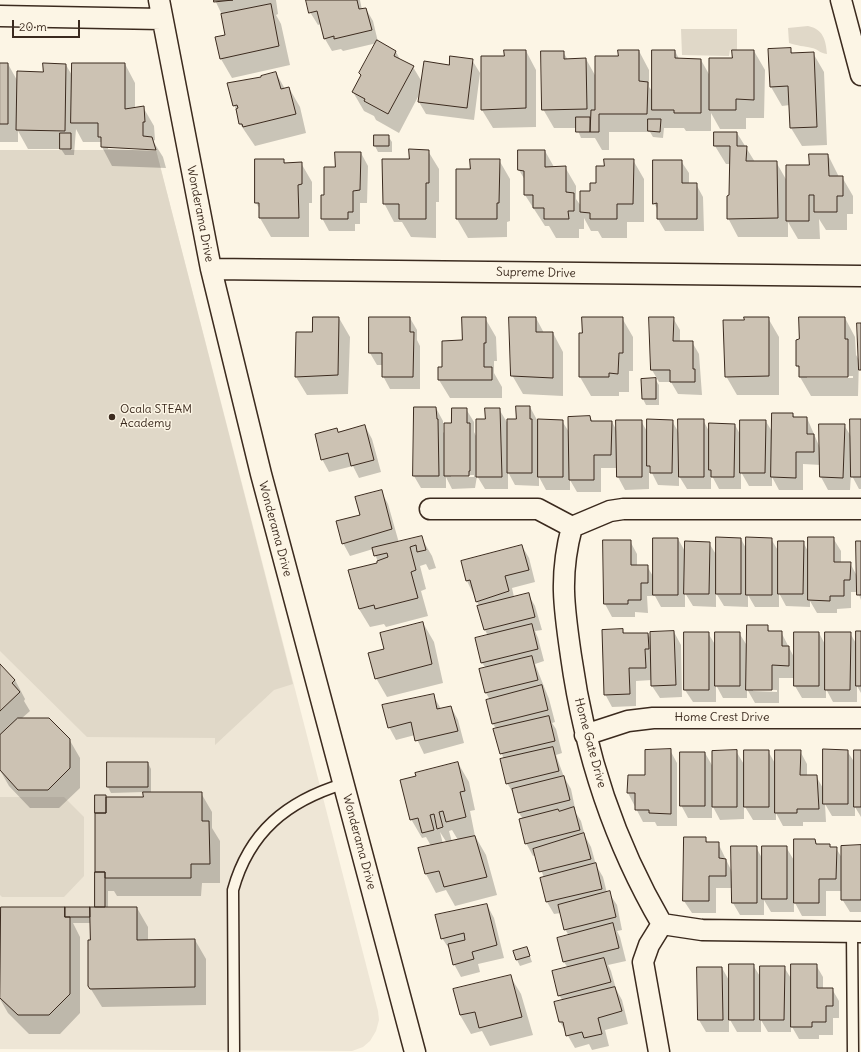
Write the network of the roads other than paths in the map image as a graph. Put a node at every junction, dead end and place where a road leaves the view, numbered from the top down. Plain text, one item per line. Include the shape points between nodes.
1 (841, 0) edge
2 (160, 9) edge
3 (0, 16) edge
4 (861, 75) edge
5 (211, 269) junction
6 (861, 276) edge
7 (430, 509) dead end
8 (861, 509) edge
9 (572, 527) junction
10 (861, 718) edge
11 (585, 735) junction
12 (343, 784) junction
13 (662, 924) junction
14 (857, 932) edge
15 (234, 1052) edge
16 (415, 1052) edge
17 (659, 1052) edge
18 (853, 1052) edge

1 - 4 street
2 - 3 street
2 - 5 street, Wonderama Drive
5 - 6 street, Supreme Drive
5 - 12 street, Wonderama Drive via 261,474
7 - 9 street via 538,509
8 - 9 street via 623,509
9 - 11 street, Home Gate Drive via 563,577 574,680
10 - 11 street, Home Crest Drive via 652,718 628,721
11 - 13 street, Home Gate Drive via 610,815 644,893
12 - 15 lane via 302,800 267,827 251,846 239,869 234,890
12 - 16 street, Wonderama Drive
13 - 14 street via 702,930
13 - 17 street via 649,945 643,962
14 - 18 lane

